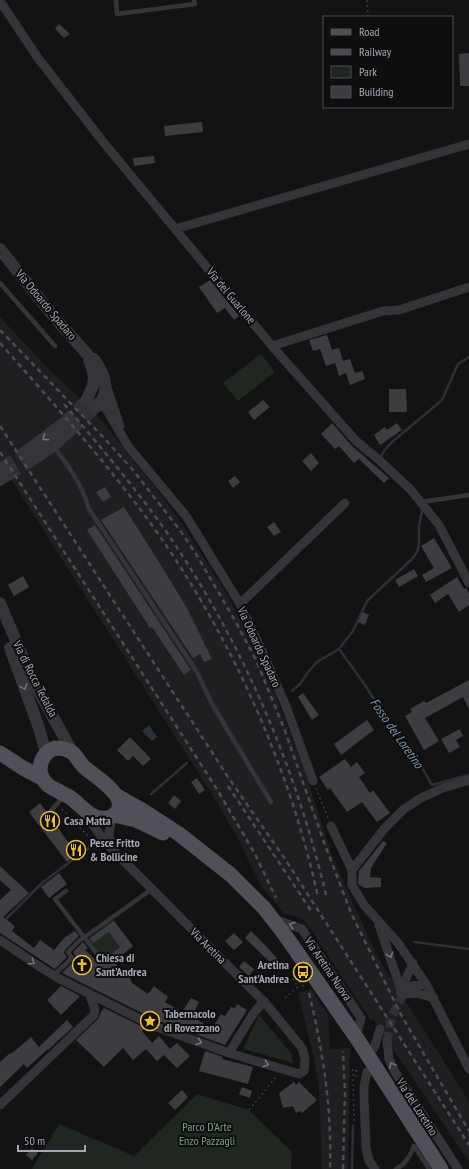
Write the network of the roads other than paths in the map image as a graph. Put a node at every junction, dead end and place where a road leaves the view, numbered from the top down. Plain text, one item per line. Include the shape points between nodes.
1 (116, 0) edge
2 (194, 0) edge
3 (0, 1) edge
4 (469, 144) edge
5 (175, 229) junction
6 (0, 249) edge
7 (0, 283) edge
8 (469, 287) edge
9 (55, 346) dead end
10 (272, 346) junction
11 (83, 350) junction
12 (100, 385) junction
13 (91, 404) joint
14 (53, 446) junction
15 (128, 446) junction
16 (469, 495) edge
17 (420, 502) junction
18 (345, 503) dead end
19 (469, 583) edge
20 (0, 603) edge
21 (240, 604) junction
22 (0, 625) edge
23 (0, 752) edge
24 (73, 753) junction
25 (44, 757) junction
26 (42, 778) junction
27 (469, 780) edge
28 (313, 781) road end
29 (65, 794) junction
30 (117, 796) junction
31 (271, 802) dead end
32 (84, 810) junction
33 (50, 812) dead end
34 (113, 816) junction
35 (331, 826) road end
36 (190, 844) junction
37 (111, 847) junction
38 (352, 870) junction
39 (152, 889) junction
40 (66, 891) dead end
41 (377, 920) junction
42 (84, 937) junction
43 (0, 940) edge
44 (100, 958) dead end
45 (413, 963) junction
46 (54, 975) junction
47 (426, 984) junction
48 (401, 992) junction
49 (89, 993) junction
50 (434, 998) junction
51 (264, 1001) junction
52 (380, 1029) dead end
53 (387, 1041) tunnel mouth
54 (374, 1048) dead end
55 (229, 1053) junction
56 (469, 1069) edge
57 (367, 1072) dead end
58 (0, 1105) edge
59 (375, 1169) edge
60 (396, 1169) edge
61 (430, 1169) edge
62 (440, 1169) edge
63 (458, 1169) edge

1 - 2 lane via 117,14 195,4
3 - 5 street, Via del Guarlone via 38,58
4 - 5 street
5 - 10 street, Via del Guarlone
6 - 11 street, Via Odoardo Spadaro
7 - 9 lane
8 - 10 street via 399,310 383,310
10 - 17 street, Via del Guarlone via 356,441 410,488
11 - 12 street, Via Odoardo Spadaro via 88,355 94,376
11 - 12 street via 100,368
12 - 13 street
12 - 15 street, Via Odoardo Spadaro
13 - 15 street, Via Odoardo Spadaro via 105,407
14 -> 14 street via 68,426 28,456
14 - 31 lane via 79,483 89,509 197,672 212,704
15 - 21 street, Via Odoardo Spadaro via 186,516
16 - 17 lane
17 - 19 street, Via del Guarlone via 439,525
18 - 21 street
20 - 24 street, Via di Rocca Tedalda via 33,681
21 - 28 street, Via Odoardo Spadaro via 286,706
22 -> 25 street, Via di Rocca Tedalda via 34,713
23 - 25 main road via 27,759
23 - 26 main road via 22,768
24 - 25 main road via 58,748
24 - 30 main road, Via Aretina Nuova
25 - 26 main road via 40,768
26 - 29 main road, Via Aretina Nuova via 48,785
27 - 38 street via 443,788 404,809 384,829
29 - 32 main road, Via Aretina Nuova
29 - 33 lane
30 - 34 main road via 119,807
30 - 36 main road, Via Aretina Nuova via 161,822
32 - 34 main road, Via Aretina Nuova via 100,818
32 - 37 street, Via Aretina via 98,833
34 - 36 main road, Via Aretina Nuova via 136,820
34 - 37 street via 109,833
35 - 38 street
36 - 62 main road, Via Aretina Nuova via 231,875 273,919 356,1037
37 - 39 street, Via Aretina
38 - 41 street via 352,885
39 - 42 lane
39 - 51 street, Via Aretina
40 - 42 lane via 55,899
41 - 45 street
41 -> 48 street
42 - 44 lane
42 - 46 lane via 68,952 72,958
43 -> 46 street
45 - 47 street
45 - 48 street
46 - 49 street
47 - 48 street via 412,986
47 - 50 street
48 - 50 street
49 -> 55 street via 154,1026
49 - 58 street via 95,1009 94,1015
50 - 56 street
51 - 55 street
55 -> 51 street, Via Aretina via 299,1074 304,1071 305,1059 302,1048
52 - 54 street
63 -> 53 street, Via del Loretino via 395,1072 389,1059
57 - 59 street via 364,1086 366,1148 368,1158
60 - 61 lane via 404,1165 414,1146

